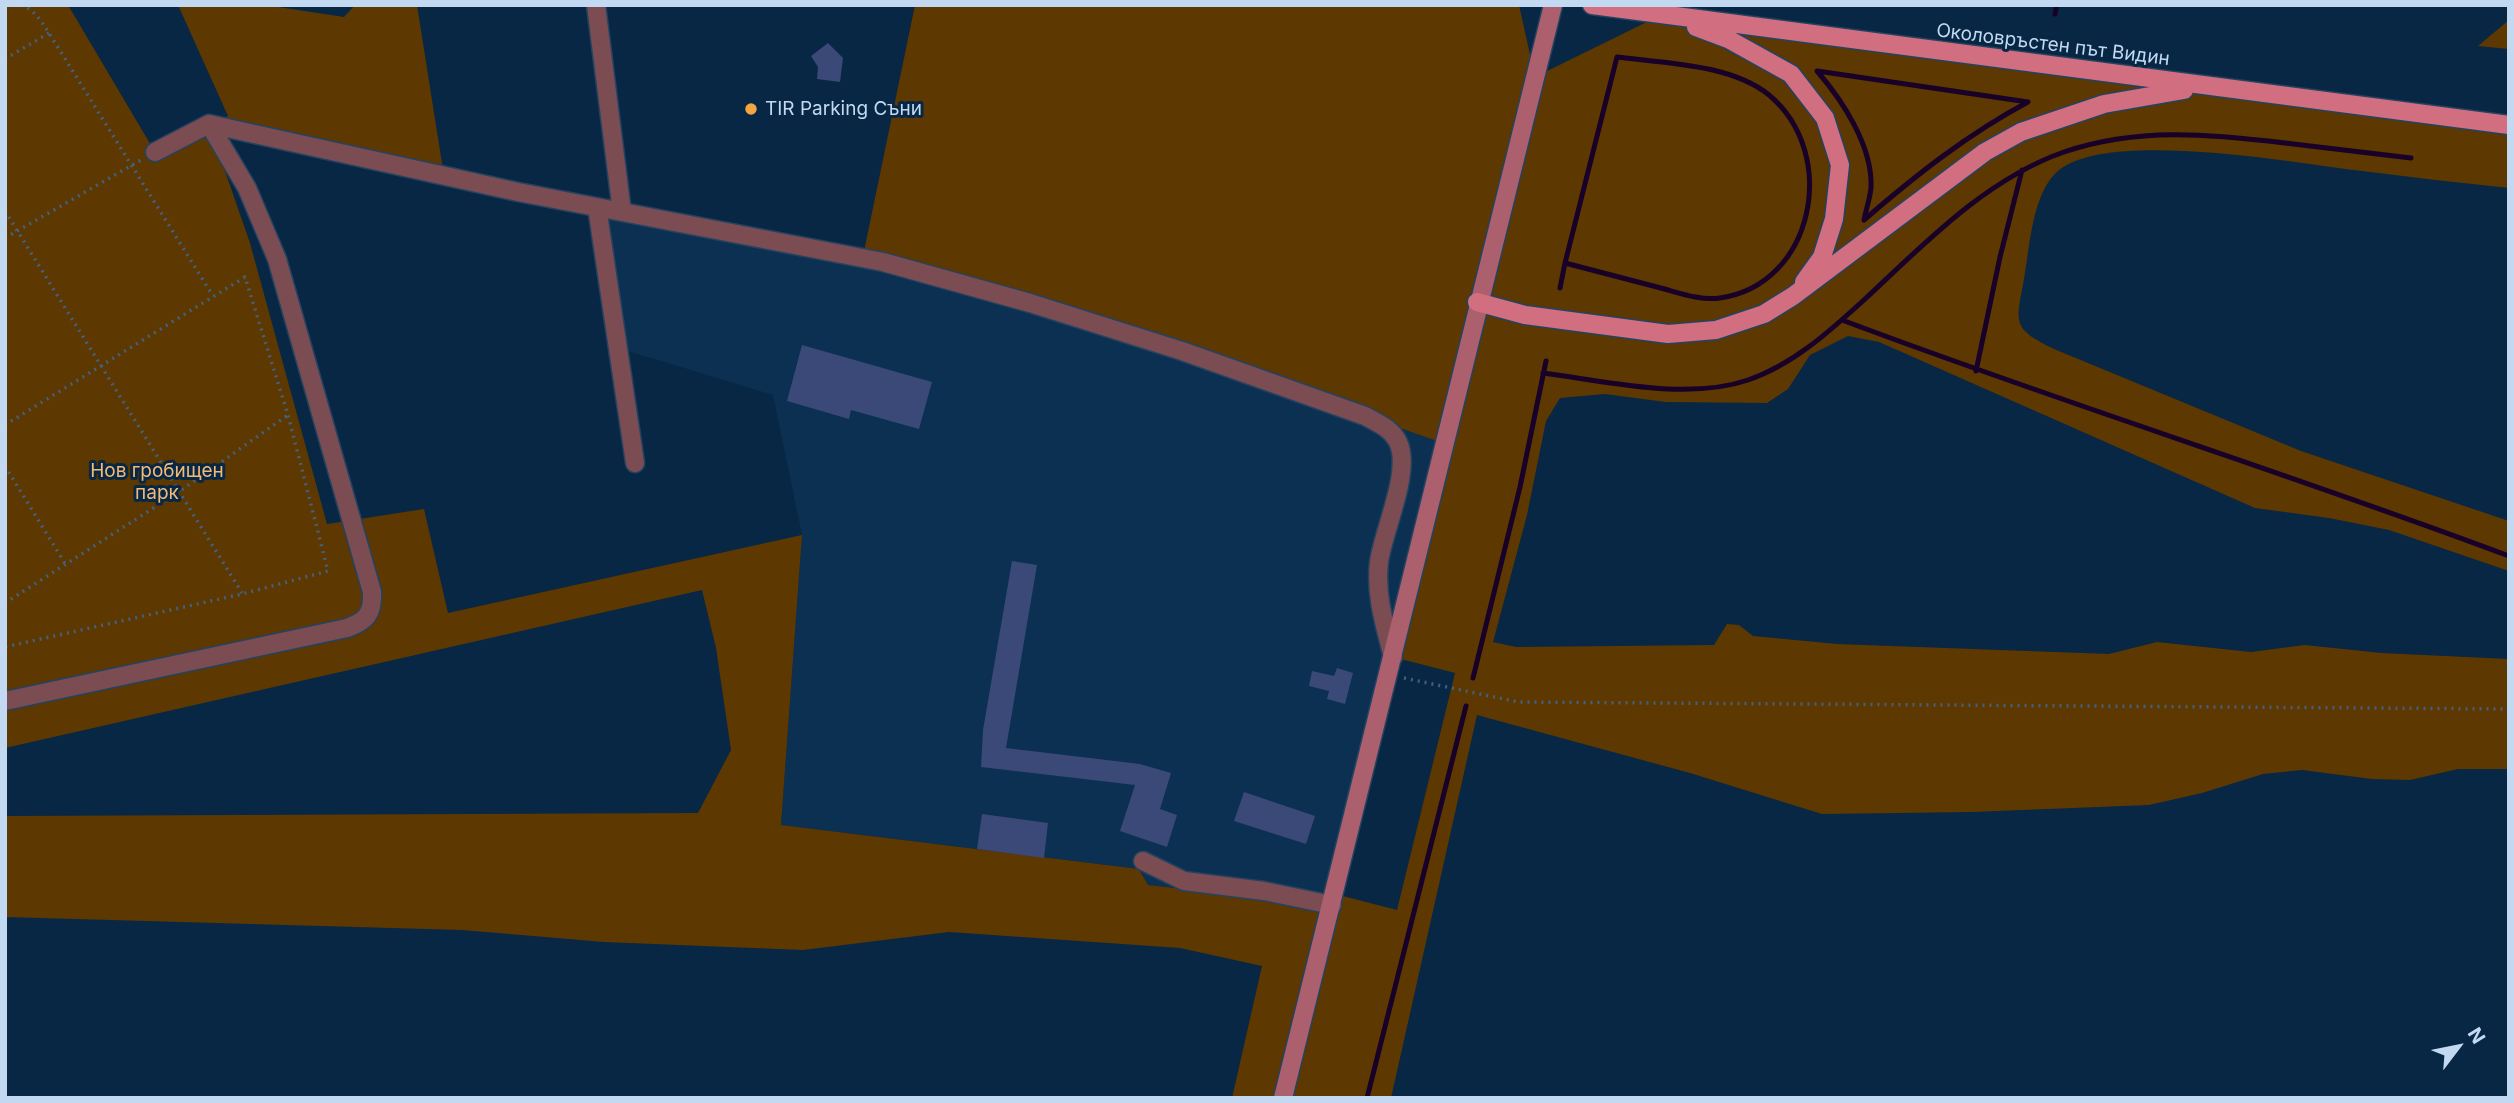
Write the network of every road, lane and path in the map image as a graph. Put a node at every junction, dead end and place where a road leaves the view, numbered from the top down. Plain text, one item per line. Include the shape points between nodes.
1 (20, 5) edge
2 (596, 5) edge
3 (1553, 5) edge
4 (1592, 5) edge
5 (1661, 15) junction
6 (50, 33) junction
7 (5, 59) edge
8 (2210, 86) junction
9 (209, 124) junction
10 (2509, 125) edge
11 (155, 152) joint
12 (133, 165) junction
13 (597, 207) junction
14 (5, 211) edge
15 (622, 212) junction
16 (18, 230) junction
17 (5, 238) edge
18 (1793, 296) junction
19 (213, 297) junction
20 (1477, 302) junction
21 (101, 365) junction
22 (288, 415) junction
23 (5, 425) edge
24 (635, 463) dead end
25 (5, 466) edge
26 (180, 491) junction
27 (66, 565) junction
28 (242, 594) junction
29 (5, 603) edge
30 (5, 647) edge
31 (1390, 666) junction
32 (5, 701) edge
33 (2509, 709) edge
34 (1143, 861) dead end
35 (1332, 905) junction
36 (1283, 1098) edge

1 - 6 path via 37,15
2 - 15 street
3 - 20 main road
4 - 5 main road, Околовръстен път Видин
5 - 8 main road, Околовръстен път Видин
5 - 18 main road via 1728,39 1791,74 1825,118 1840,165 1834,219 1822,257
6 - 7 path
6 - 12 path
8 - 10 main road, Околовръстен път Видин
8 - 18 main road via 2104,104 2021,132 1985,152
9 - 11 street
9 - 13 street
9 - 32 street via 247,188 278,259 373,592 371,612 347,628
11 - 12 path
12 - 16 path
12 - 19 path
13 - 15 street
13 - 24 street
14 - 16 path
15 - 31 street via 883,261 1182,351 1385,427 1398,442 1402,457 1379,562
16 - 17 path
16 - 21 path
18 - 20 main road via 1764,314 1716,330 1668,334 1525,315
19 - 21 path
19 - 22 path via 245,277
20 - 31 main road
21 - 23 path
21 - 26 path
22 - 26 path
22 - 28 path via 328,571
25 - 27 path
26 - 27 path
26 - 28 path
27 - 29 path
28 - 30 path
31 - 33 path via 1518,702
31 - 35 main road
34 - 35 street via 1184,881
35 - 36 main road

